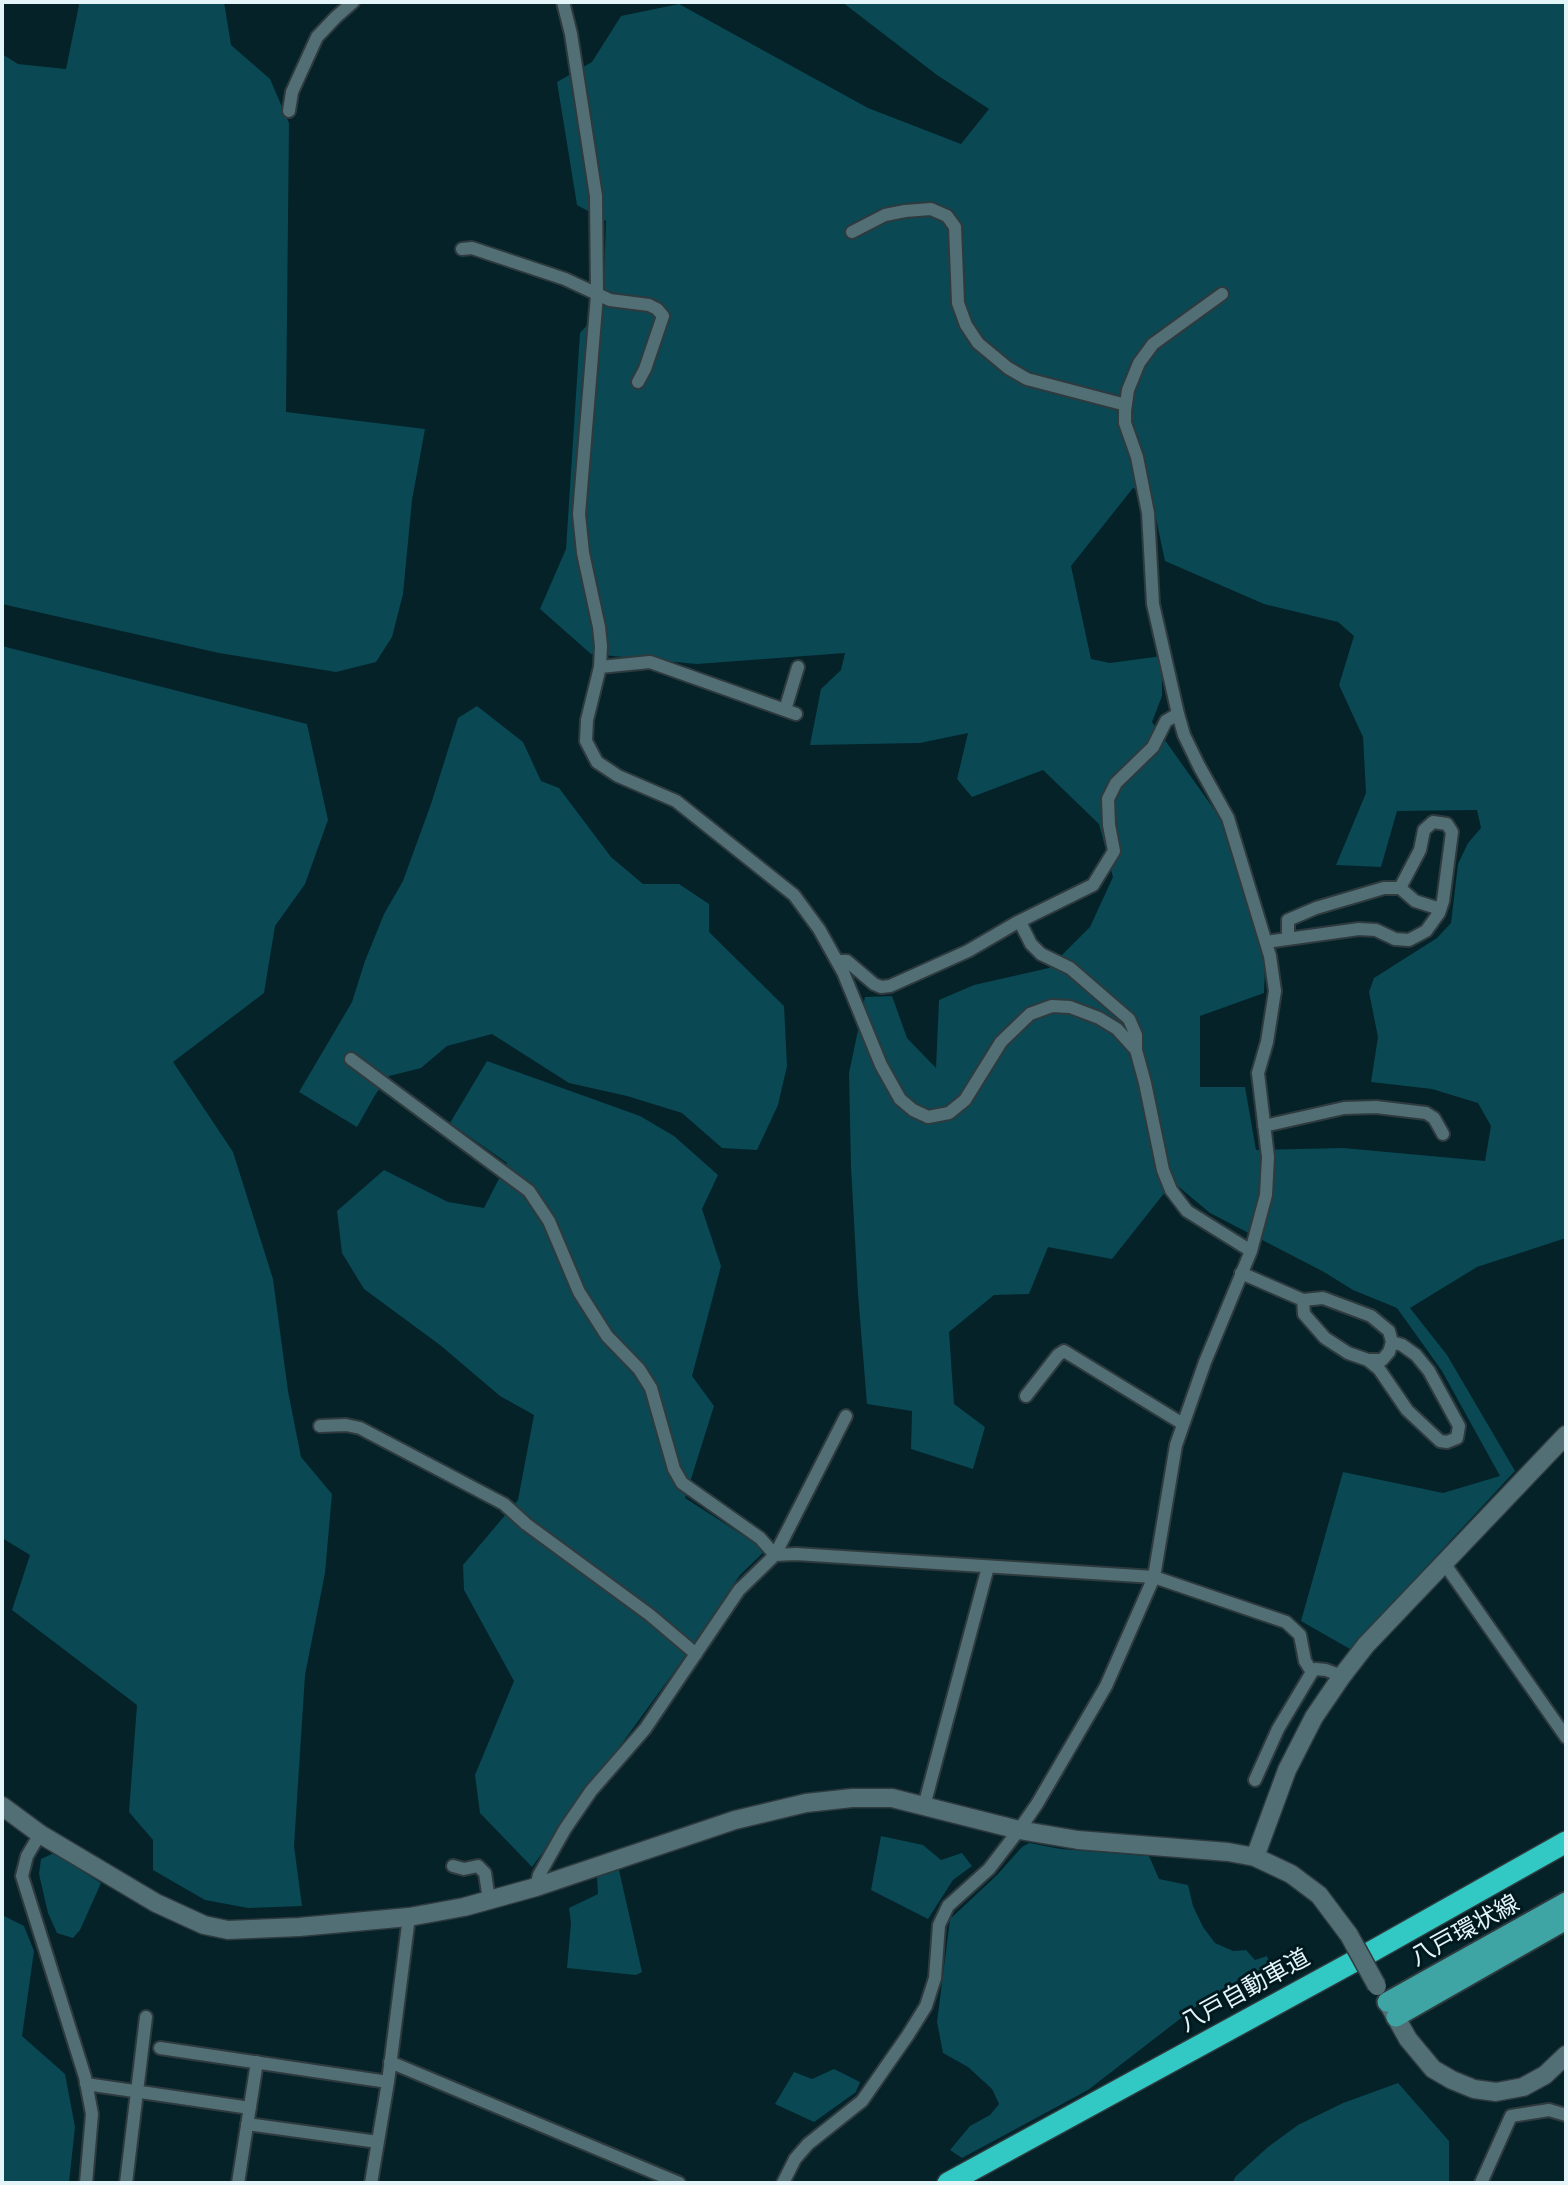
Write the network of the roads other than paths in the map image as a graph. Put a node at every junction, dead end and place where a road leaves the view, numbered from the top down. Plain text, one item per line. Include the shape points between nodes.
1 (354, 2) edge
2 (563, 2) edge
3 (289, 111) dead end
4 (852, 232) dead end
5 (462, 249) dead end
6 (1222, 294) dead end
7 (597, 295) junction
8 (638, 382) dead end
9 (1126, 405) junction
10 (600, 667) junction
11 (798, 667) dead end
12 (1178, 714) junction
13 (1400, 888) junction
14 (1440, 909) junction
15 (1020, 922) junction
16 (1288, 939) junction
17 (1266, 943) junction
18 (837, 961) junction
19 (1136, 1050) junction
20 (351, 1059) dead end
21 (1264, 1126) junction
22 (1443, 1134) dead end
23 (1251, 1251) junction
24 (1241, 1273) junction
25 (1303, 1300) junction
26 (1392, 1342) junction
27 (1368, 1360) junction
28 (1026, 1396) dead end
29 (846, 1416) dead end
30 (1183, 1424) junction
31 (320, 1426) dead end
32 (1566, 1435) edge
33 (775, 1555) junction
34 (1444, 1563) junction
35 (988, 1567) junction
36 (1154, 1577) junction
37 (696, 1654) junction
38 (1312, 1672) junction
39 (1342, 1676) junction
40 (1566, 1737) edge
41 (1255, 1780) dead end
42 (2, 1806) edge
43 (924, 1806) junction
44 (1019, 1830) junction
45 (40, 1833) junction
46 (1566, 1842) edge
47 (1255, 1857) junction
48 (453, 1866) dead end
49 (536, 1887) junction
50 (489, 1900) junction
51 (1566, 1902) edge
52 (410, 1917) junction
53 (1566, 1920) edge
54 (1387, 2002) junction
55 (146, 2017) dead end
56 (160, 2048) dead end
57 (1566, 2055) edge
58 (257, 2062) junction
59 (390, 2062) junction
60 (388, 2082) junction
61 (86, 2084) junction
62 (137, 2091) junction
63 (250, 2108) junction
64 (1566, 2115) edge
65 (247, 2124) junction
66 (378, 2142) junction
67 (86, 2183) edge
68 (126, 2183) edge
69 (238, 2183) edge
70 (371, 2183) edge
71 (679, 2183) edge
72 (783, 2183) edge
73 (948, 2183) edge
74 (1481, 2183) edge

1 - 3 street via 317,37 292,92
2 - 7 street via 596,196
4 - 9 street via 885,215 905,211 931,209 947,216 955,227 958,303 978,343 1027,379
5 - 7 street via 472,248 565,279
6 - 9 street via 1153,344 1139,363
7 - 8 street via 649,305 663,316
7 - 10 street via 579,514 599,627
9 - 12 street via 1125,423 1148,513 1153,604
10 - 11 street via 650,662 791,712
10 - 18 street via 586,741 597,762 676,801 794,895
12 - 15 street via 1116,783 1108,799 1114,851 1093,885
12 - 17 street via 1184,735 1228,818
13 - 14 street via 1415,901
13 - 14 street via 1420,850 1424,830 1433,822 1447,824 1452,832
13 - 16 street via 1384,888 1288,920
14 - 16 street via 1426,931 1409,940 1359,929
15 - 18 street via 890,986 874,984 847,961
15 - 19 street via 1041,954 1070,968 1129,1019
16 - 17 street
17 - 21 street via 1275,991 1258,1073
18 - 19 street via 900,1099 928,1117 950,1113 965,1100 1001,1042 1030,1014 1052,1006 1099,1018
19 - 23 street via 1171,1190 1187,1211
20 - 33 street via 529,1191 550,1221 579,1292 607,1336 651,1388 682,1483 760,1538
21 - 22 street via 1344,1108 1376,1107 1426,1113
21 - 23 street via 1266,1195
23 - 24 street
24 - 25 street
24 - 30 street
25 - 26 street via 1323,1298 1371,1316 1389,1331
25 - 27 street via 1304,1314 1325,1338
26 - 27 street via 1382,1360
26 - 27 street via 1416,1355 1429,1371 1459,1426 1457,1438 1440,1441 1407,1410
28 - 30 street via 1064,1351
29 - 33 street
30 - 36 street
31 - 37 street via 359,1429 503,1504
32 - 34 street
33 - 35 street
33 - 37 street via 738,1590
34 - 39 street
34 - 40 street
35 - 36 street
35 - 43 street
36 - 38 street via 1286,1622 1300,1636
36 - 44 street via 1106,1686
37 - 49 street via 645,1729 591,1791 565,1829
38 - 39 street via 1326,1670
38 - 41 street
39 - 47 street via 1287,1770
42 - 45 street
43 - 44 street
43 - 49 street via 892,1798 806,1803 735,1820
44 - 47 street
44 - 72 street via 989,1869 948,1906 939,1925 935,1978 926,2006 908,2035 862,2101 808,2144
45 - 52 street via 156,1903 204,1925 250,1931
45 - 61 street via 27,1856 23,1877
46 - 73 highway, 八戸自動車道
47 - 54 street, bridge via 1291,1874 1319,1895 1349,1935
48 - 50 street via 478,1866 485,1873
49 - 50 street
50 - 52 street
51 - 54 main road, 八戸環状線
52 - 59 street
53 - 54 main road, 八戸環状線
54 - 57 street via 1408,2039 1433,2069 1474,2089 1496,2092 1523,2087 1545,2075
55 - 62 street
56 - 58 street
58 - 60 street
58 - 63 street
59 - 60 street
59 - 71 street
60 - 66 street
61 - 62 street
61 - 67 street via 92,2114
62 - 63 street
62 - 68 street
63 - 65 street
64 - 74 street via 1549,2110 1511,2116
65 - 66 street
65 - 69 street
66 - 70 street

